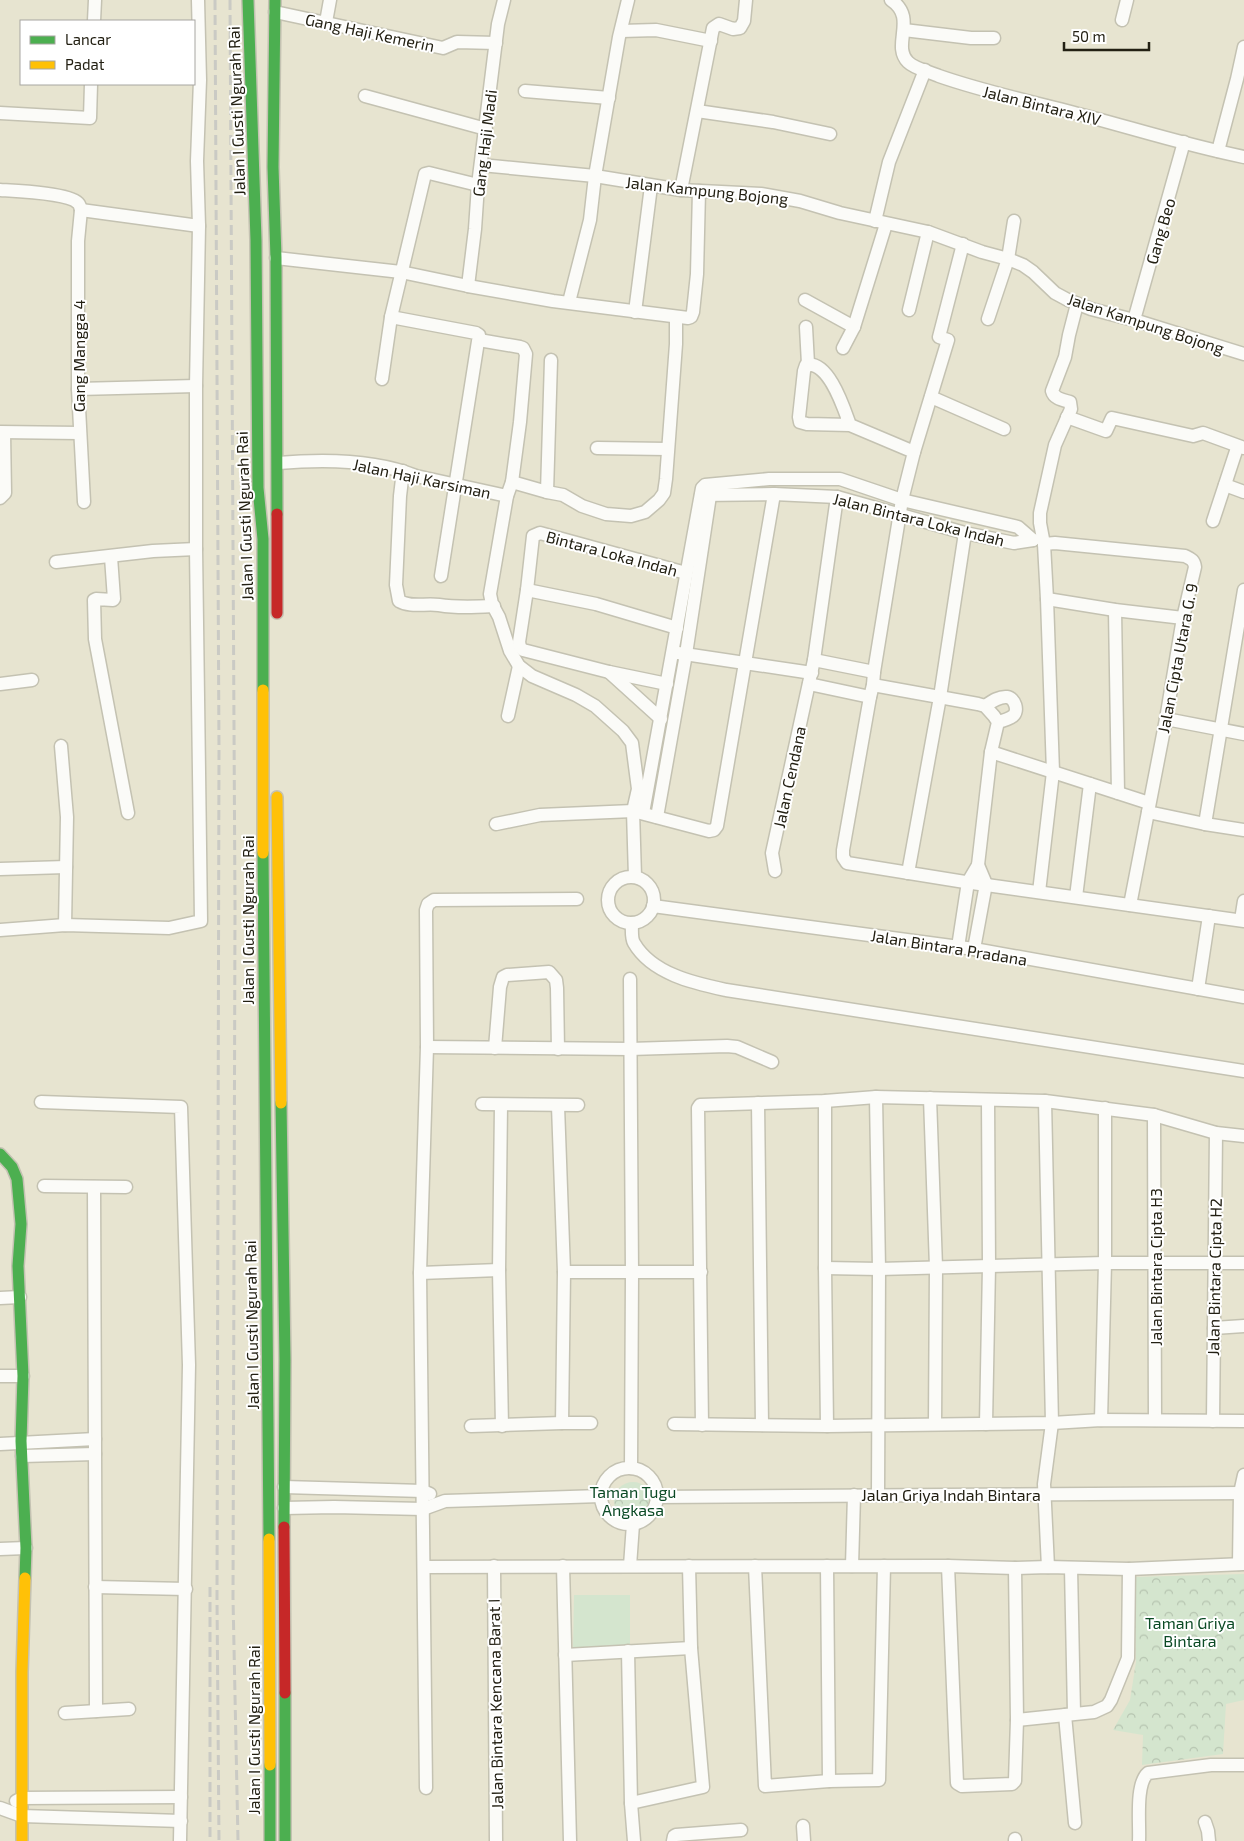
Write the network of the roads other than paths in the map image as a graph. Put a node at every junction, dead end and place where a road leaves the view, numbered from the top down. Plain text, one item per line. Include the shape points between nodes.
1 (95, 0) edge
2 (198, 0) edge
3 (248, 0) edge
4 (252, 0) edge
5 (330, 0) edge
6 (504, 0) edge
7 (628, 0) edge
8 (746, 0) edge
9 (1126, 0) edge
10 (899, 3) edge
11 (275, 6) edge
12 (94, 20) edge
13 (1122, 20) dead end
14 (326, 22) junction
15 (904, 30) junction
16 (621, 31) junction
17 (994, 38) dead end
18 (711, 41) junction
19 (496, 43) junction
20 (1244, 47) edge
21 (924, 70) junction
22 (91, 85) edge
23 (525, 91) dead end
24 (365, 96) dead end
25 (608, 98) junction
26 (697, 111) junction
27 (0, 113) edge
28 (486, 129) junction
29 (830, 134) dead end
30 (1184, 142) junction
31 (1218, 151) junction
32 (1244, 157) edge
33 (480, 165) junction
34 (595, 176) junction
35 (478, 185) junction
36 (651, 186) junction
37 (0, 190) edge
38 (681, 190) junction
39 (700, 191) junction
40 (81, 210) junction
41 (881, 222) junction
42 (1014, 222) dead end
43 (199, 226) junction
44 (928, 232) junction
45 (963, 244) junction
46 (276, 258) junction
47 (1008, 259) junction
48 (401, 272) junction
49 (468, 286) junction
50 (806, 300) dead end
51 (569, 302) junction
52 (1077, 304) junction
53 (910, 310) dead end
54 (635, 312) junction
55 (391, 317) junction
56 (676, 318) junction
57 (988, 319) dead end
58 (1134, 320) junction
59 (806, 327) dead end
60 (854, 327) junction
61 (479, 340) junction
62 (843, 348) dead end
63 (1244, 354) edge
64 (551, 360) dead end
65 (808, 364) junction
66 (382, 379) dead end
67 (196, 386) junction
68 (78, 389) junction
69 (931, 396) junction
70 (1067, 418) junction
71 (850, 425) junction
72 (1004, 429) dead end
73 (2, 433) edge
74 (79, 433) junction
75 (597, 448) dead end
76 (667, 449) junction
77 (1240, 450) edge
78 (914, 452) junction
79 (278, 463) junction
80 (403, 471) junction
81 (512, 482) junction
82 (454, 484) junction
83 (1225, 485) junction
84 (708, 491) junction
85 (547, 492) junction
86 (1244, 492) edge
87 (774, 494) junction
88 (506, 496) junction
89 (2, 497) edge
90 (837, 497) junction
91 (902, 500) junction
92 (84, 502) dead end
93 (900, 516) junction
94 (1213, 521) dead end
95 (965, 533) junction
96 (1044, 544) junction
97 (196, 549) junction
98 (111, 557) junction
99 (56, 562) dead end
100 (686, 573) junction
101 (441, 576) dead end
102 (527, 590) junction
103 (1244, 590) edge
104 (1047, 599) junction
105 (494, 606) junction
106 (1115, 610) junction
107 (1183, 618) junction
108 (277, 627) dead end
109 (677, 628) junction
110 (673, 652) junction
111 (686, 654) junction
112 (814, 660) junction
113 (746, 663) junction
114 (519, 666) junction
115 (609, 672) junction
116 (811, 678) junction
117 (32, 680) dead end
118 (0, 684) edge
119 (667, 684) junction
120 (872, 685) junction
121 (940, 697) junction
122 (985, 706) junction
123 (508, 716) dead end
124 (661, 719) junction
125 (1166, 719) junction
126 (998, 722) junction
127 (1221, 730) junction
128 (1244, 734) edge
129 (61, 746) dead end
130 (992, 752) junction
131 (1053, 772) junction
132 (277, 784) dead end
133 (1090, 784) junction
134 (1118, 793) junction
135 (1149, 807) junction
136 (638, 812) junction
137 (128, 813) dead end
138 (658, 817) junction
139 (496, 824) dead end
140 (1205, 824) junction
141 (1244, 830) edge
142 (978, 865) junction
143 (66, 867) junction
144 (0, 869) edge
145 (775, 870) dead end
146 (908, 873) junction
147 (635, 877) junction
148 (968, 882) junction
149 (986, 884) junction
150 (1039, 892) junction
151 (1076, 897) junction
152 (577, 899) dead end
153 (1244, 901) edge
154 (1130, 905) junction
155 (653, 906) junction
156 (1209, 916) junction
157 (1242, 920) edge
158 (632, 923) junction
159 (65, 925) junction
160 (0, 930) edge
161 (958, 947) junction
162 (974, 949) junction
163 (279, 953) junction
164 (263, 955) junction
165 (630, 979) dead end
166 (1198, 989) junction
167 (1244, 997) edge
168 (427, 1047) junction
169 (495, 1048) junction
170 (630, 1049) junction
171 (558, 1050) junction
172 (772, 1062) dead end
173 (1244, 1071) edge
174 (876, 1097) junction
175 (930, 1098) junction
176 (988, 1100) junction
177 (825, 1101) junction
178 (1045, 1101) junction
179 (41, 1102) dead end
180 (482, 1104) dead end
181 (758, 1104) junction
182 (501, 1105) junction
183 (578, 1105) dead end
184 (558, 1106) junction
185 (1105, 1108) junction
186 (1154, 1114) junction
187 (1216, 1133) junction
188 (1244, 1136) edge
189 (0, 1154) edge
190 (44, 1186) dead end
191 (94, 1187) junction
192 (126, 1188) dead end
193 (1154, 1262) junction
194 (1105, 1263) junction
195 (1215, 1263) junction
196 (1244, 1263) edge
197 (1049, 1264) junction
198 (988, 1266) junction
199 (936, 1267) junction
200 (825, 1268) junction
201 (879, 1269) junction
202 (499, 1270) junction
203 (564, 1272) junction
204 (701, 1272) junction
205 (420, 1273) junction
206 (632, 1273) junction
207 (20, 1297) junction
208 (0, 1298) edge
209 (1244, 1326) edge
210 (1214, 1328) junction
211 (268, 1360) junction
212 (285, 1360) junction
213 (0, 1376) edge
214 (23, 1376) junction
215 (1101, 1420) junction
216 (1155, 1420) junction
217 (1213, 1420) junction
218 (1244, 1421) edge
219 (562, 1423) junction
220 (591, 1423) dead end
221 (1052, 1423) junction
222 (674, 1424) dead end
223 (878, 1424) junction
224 (935, 1424) junction
225 (986, 1424) junction
226 (702, 1425) junction
227 (762, 1425) junction
228 (471, 1426) dead end
229 (502, 1426) junction
230 (827, 1426) junction
231 (95, 1439) junction
232 (22, 1442) junction
233 (0, 1444) edge
234 (95, 1454) junction
235 (22, 1456) junction
236 (631, 1468) junction
237 (1244, 1475) edge
238 (284, 1488) junction
239 (334, 1488) junction
240 (423, 1491) junction
241 (1242, 1493) edge
242 (878, 1494) junction
243 (1044, 1494) junction
244 (854, 1495) junction
245 (601, 1496) junction
246 (657, 1497) junction
247 (446, 1501) junction
248 (334, 1506) junction
249 (284, 1508) junction
250 (423, 1509) junction
251 (634, 1524) junction
252 (26, 1548) junction
253 (0, 1549) edge
254 (1241, 1564) edge
255 (494, 1566) junction
256 (563, 1566) junction
257 (630, 1566) junction
258 (689, 1566) junction
259 (755, 1566) junction
260 (827, 1566) junction
261 (852, 1566) junction
262 (884, 1566) junction
263 (948, 1566) junction
264 (424, 1567) junction
265 (1048, 1567) junction
266 (1015, 1568) junction
267 (1071, 1568) junction
268 (1129, 1569) junction
269 (95, 1587) junction
270 (186, 1590) junction
271 (270, 1640) junction
272 (284, 1641) junction
273 (691, 1648) junction
274 (628, 1651) junction
275 (565, 1654) junction
276 (129, 1709) dead end
277 (96, 1711) junction
278 (65, 1713) dead end
279 (1070, 1714) junction
280 (1017, 1720) junction
281 (1244, 1765) edge
282 (829, 1781) junction
283 (426, 1788) dead end
284 (181, 1797) junction
285 (22, 1798) junction
286 (631, 1803) junction
287 (1, 1808) edge
288 (22, 1816) junction
289 (180, 1821) junction
290 (1205, 1822) dead end
291 (1075, 1823) dead end
292 (802, 1826) dead end
293 (741, 1830) dead end
294 (674, 1838) edge
295 (22, 1841) edge
296 (180, 1841) edge
297 (270, 1841) edge
298 (285, 1841) edge
299 (496, 1841) edge
300 (570, 1841) edge
301 (634, 1841) edge
302 (804, 1841) edge
303 (1139, 1841) edge
304 (1210, 1841) edge

1 - 12 street
2 - 43 street
3 - 164 main road, Jalan I Gusti Ngurah Rai via 256,240 258,479 263,539
4 - 11 main road
5 - 14 street
6 - 19 street, Gang Haji Madi
7 - 16 street
8 - 18 street via 742,26 733,30 717,24
9 - 13 street
10 - 15 street, Jalan Bintara XIV
11 - 14 street, Gang Haji Kemerin
11 - 46 main road, Jalan I Gusti Ngurah Rai via 273,167
14 - 19 street, Gang Haji Kemerin via 443,48 456,42
15 - 17 street
15 - 21 street, Jalan Bintara XIV via 905,58
16 - 18 street via 656,30
16 - 25 street
18 - 26 street
19 - 28 street, Gang Haji Madi
20 - 31 street
21 - 30 street, Jalan Bintara XIV via 986,91
21 - 41 street via 889,162
22 - 27 street via 90,118
23 - 25 street
24 - 28 street
25 - 34 street
26 - 29 street
26 - 38 street
28 - 33 street, Gang Haji Madi
30 - 31 street, Jalan Bintara XIV
30 - 58 street, Gang Beo
31 - 32 street, Jalan Bintara XIV
33 - 34 street, Jalan Kampung Bojong
33 - 35 street, Gang Haji Madi
34 - 36 street, Jalan Kampung Bojong
34 - 51 street via 590,220
35 - 48 street via 425,174
35 - 49 street, Gang Haji Madi
36 - 38 street, Jalan Kampung Bojong
36 - 54 street
37 - 40 street via 48,194 72,200
38 - 39 street, Jalan Kampung Bojong
39 - 41 street, Jalan Kampung Bojong via 761,194
39 - 56 street via 693,312 688,318
40 - 43 street
40 - 68 street, Gang Mangga 4
41 - 44 street, Jalan Kampung Bojong
41 - 60 street
42 - 47 street
43 - 67 street
44 - 45 street, Jalan Kampung Bojong
44 - 53 street
45 - 47 street, Jalan Kampung Bojong
45 - 69 street via 939,337 948,340
46 - 48 street
46 - 79 main road, Jalan I Gusti Ngurah Rai
47 - 52 street, Jalan Kampung Bojong via 1033,272 1055,293
47 - 57 street
48 - 49 street
48 - 55 street
49 - 51 street
50 - 60 street
51 - 54 street
52 - 58 street, Jalan Kampung Bojong
52 - 70 street via 1065,357 1052,391 1057,398 1071,403
54 - 56 street
55 - 61 street via 477,333
55 - 66 street
56 - 76 street
58 - 63 street, Jalan Kampung Bojong
59 - 65 street
60 - 62 street
61 - 81 street via 524,348 526,354
61 - 82 street
64 - 85 street
65 - 71 street via 828,376
65 - 71 street via 804,371 800,422
67 - 68 street
67 - 97 street
68 - 74 street, Gang Mangga 4
69 - 72 street
69 - 78 street
70 - 77 street via 1106,431 1112,418 1193,436 1201,433
70 - 96 street via 1055,445 1040,512
71 - 78 street
73 - 74 street
73 - 89 street
74 - 92 street, Gang Mangga 4
75 - 76 street
76 - 85 street via 664,493 638,515 606,514 563,495
77 - 83 street
78 - 91 street
79 - 80 street, Jalan Haji Karsiman via 314,460 369,464
79 - 108 main road, Jalan I Gusti Ngurah Rai
80 - 82 street, Jalan Haji Karsiman
80 - 105 street via 396,585 399,601 407,605 458,608
81 - 85 street
81 - 88 street
82 - 88 street, Jalan Haji Karsiman
82 - 101 street
83 - 86 street
83 - 94 street
84 - 87 street, Jalan Bintara Loka Indah
84 - 91 street, Jalan Bintara Loka Indah via 770,479 835,478
84 - 100 street
84 - 111 street
87 - 90 street, Jalan Bintara Loka Indah
87 - 113 street
88 - 105 street via 490,594
90 - 93 street, Jalan Bintara Loka Indah
90 - 112 street, Jalan Cendana
91 - 93 street
91 - 95 street, Jalan Bintara Loka Indah via 1018,527 1033,540 1014,543
93 - 95 street, Jalan Bintara Loka Indah
93 - 120 street
95 - 121 street
96 - 104 street
96 - 107 street, Jalan Cipta Utara G. 9 via 1192,559 1195,567
97 - 98 street
97 - 159 street via 202,921 169,928
98 - 99 street
98 - 137 street via 114,599 94,600 95,639
100 - 102 street, Bintara Loka Indah via 540,533 533,536
100 - 109 street
102 - 109 street via 596,604
102 - 115 street, Bintara Loka Indah via 519,642 523,650
103 - 127 street
104 - 106 street
104 - 131 street
105 - 114 street via 510,651
106 - 107 street
106 - 134 street
107 - 125 street, Jalan Cipta Utara G. 9
109 - 110 street
110 - 111 street
110 - 119 street
111 - 113 street
111 - 138 street
112 - 116 street, Jalan Cendana
112 - 120 street
113 - 116 street
113 - 138 street via 717,826 709,832
114 - 123 street
114 - 136 street via 532,676 595,706 626,735 632,743
115 - 119 street, Bintara Loka Indah
115 - 124 street
116 - 120 street
116 - 145 street, Jalan Cendana via 772,853
117 - 118 street
119 - 124 street
120 - 121 street
120 - 146 street via 843,857 854,865
121 - 122 street
121 - 146 street
122 - 126 street
122 - 126 street via 1001,698 1011,698 1016,711 1013,716
124 - 136 street
125 - 127 street
125 - 135 street, Jalan Cipta Utara G. 9
126 - 130 street
127 - 128 street
127 - 140 street
129 - 143 street via 67,817
130 - 131 street
130 - 142 street
131 - 133 street
131 - 150 street
132 - 163 main road, Jalan I Gusti Ngurah Rai
133 - 134 street
133 - 151 street
134 - 135 street
135 - 140 street
135 - 154 street, Jalan Cipta Utara G. 9
136 - 138 street
136 - 139 street via 540,815
136 - 147 street
140 - 141 street
142 - 148 street
142 - 149 street
143 - 144 street
143 - 159 street
146 - 148 street
147 - 155 street via 650,887 654,896
147 - 158 street via 625,877 616,882 608,899 609,907 618,919
148 - 149 street
148 - 161 street
149 - 150 street
149 - 162 street
150 - 151 street
151 - 154 street
152 - 168 street via 434,900 428,904
153 - 157 street
154 - 156 street
155 - 158 street via 642,920
155 - 161 street, Jalan Bintara Pradana
156 - 157 street
156 - 166 street
158 - 173 street via 632,941 648,960 673,975 699,984
159 - 160 street
161 - 162 street, Jalan Bintara Pradana
162 - 166 street, Jalan Bintara Pradana
163 - 164 main road
163 - 212 main road, Jalan I Gusti Ngurah Rai
164 - 211 main road, Jalan I Gusti Ngurah Rai
165 - 170 street
166 - 167 street, Jalan Bintara Pradana
168 - 169 street
168 - 205 street
169 - 171 street
169 - 171 street via 503,977 549,972 556,980 557,988
170 - 171 street
170 - 172 street via 727,1046
170 - 206 street
174 - 175 street
174 - 177 street
174 - 201 street
175 - 176 street
175 - 199 street
176 - 178 street
176 - 198 street
177 - 181 street
177 - 200 street
178 - 185 street
178 - 197 street
179 - 270 street via 181,1107 189,1365
180 - 182 street
181 - 204 street via 704,1103 698,1108
181 - 227 street
182 - 184 street
182 - 202 street
183 - 184 street
184 - 203 street
185 - 186 street
185 - 194 street
186 - 187 street
186 - 193 street, Jalan Bintara Cipta H3
187 - 188 street
187 - 195 street, Jalan Bintara Cipta H2
189 - 207 main road via 12,1167 17,1179
190 - 191 street
191 - 192 street
191 - 231 street
193 - 194 street
193 - 195 street
193 - 216 street, Jalan Bintara Cipta H3
194 - 197 street
194 - 215 street
195 - 196 street
195 - 210 street, Jalan Bintara Cipta H2
197 - 198 street
197 - 221 street
198 - 199 street
198 - 225 street
199 - 201 street
199 - 224 street
200 - 201 street
200 - 230 street
201 - 223 street
202 - 205 street
202 - 229 street
203 - 206 street
203 - 219 street
204 - 206 street
204 - 226 street
205 - 240 street
206 - 236 street
207 - 208 street
207 - 214 main road
209 - 210 street
210 - 217 street, Jalan Bintara Cipta H2
211 - 212 main road
211 - 271 main road, Jalan I Gusti Ngurah Rai
212 - 238 main road, Jalan I Gusti Ngurah Rai
213 - 214 street
214 - 232 main road
215 - 216 street
215 - 221 street
216 - 217 street
217 - 218 street
219 - 220 street
219 - 229 street
221 - 225 street
221 - 243 street
222 - 226 street
223 - 224 street
223 - 230 street
223 - 242 street
224 - 225 street
226 - 227 street
227 - 230 street
228 - 229 street
231 - 232 street
231 - 234 street
232 - 233 street
232 - 235 main road
234 - 235 street
234 - 269 street
235 - 252 main road
236 - 245 street via 622,1469 607,1479
236 - 246 street via 647,1474 653,1481
237 - 241 street
238 - 239 street
238 - 249 main road, Jalan I Gusti Ngurah Rai
239 - 240 street
239 - 248 street
240 - 247 street
240 - 250 street
241 - 243 street, Jalan Griya Indah Bintara
241 - 254 street
242 - 243 street, Jalan Griya Indah Bintara
242 - 244 street, Jalan Griya Indah Bintara
243 - 265 street
244 - 246 street, Jalan Griya Indah Bintara
244 - 261 street
245 - 247 street
245 - 251 street via 607,1514 624,1524
246 - 251 street via 650,1515
247 - 250 street
248 - 249 street
248 - 250 street
249 - 272 main road, Jalan I Gusti Ngurah Rai
250 - 264 street
251 - 257 street
252 - 253 street
252 - 285 main road
254 - 268 street
255 - 256 street
255 - 264 street
255 - 299 street, Jalan Bintara Kencana Barat I
256 - 257 street
256 - 275 street
257 - 258 street
258 - 259 street
258 - 273 street
259 - 260 street
259 - 282 street via 765,1786
260 - 261 street
260 - 282 street
261 - 262 street
262 - 263 street
262 - 282 street via 879,1780
263 - 266 street
263 - 280 street via 959,1786 1012,1784 1015,1780
264 - 283 street
265 - 266 street
265 - 267 street
266 - 280 street
267 - 268 street
267 - 279 street
268 - 279 street via 1129,1648 1125,1668 1107,1706 1094,1712
269 - 270 street
269 - 277 street
270 - 284 street
271 - 272 main road
271 - 297 main road, Jalan I Gusti Ngurah Rai
272 - 298 main road, Jalan I Gusti Ngurah Rai
273 - 274 street
273 - 286 street via 703,1787
274 - 275 street
274 - 286 street
275 - 300 street
276 - 277 street
277 - 278 street
279 - 280 street
279 - 291 street
281 - 303 street via 1211,1765 1148,1773 1144,1777 1139,1802
284 - 285 street
284 - 289 street
285 - 287 street
285 - 288 main road
286 - 301 street
287 - 288 street
288 - 289 street
288 - 295 main road
289 - 296 street
290 - 304 street
292 - 302 street
293 - 294 street

